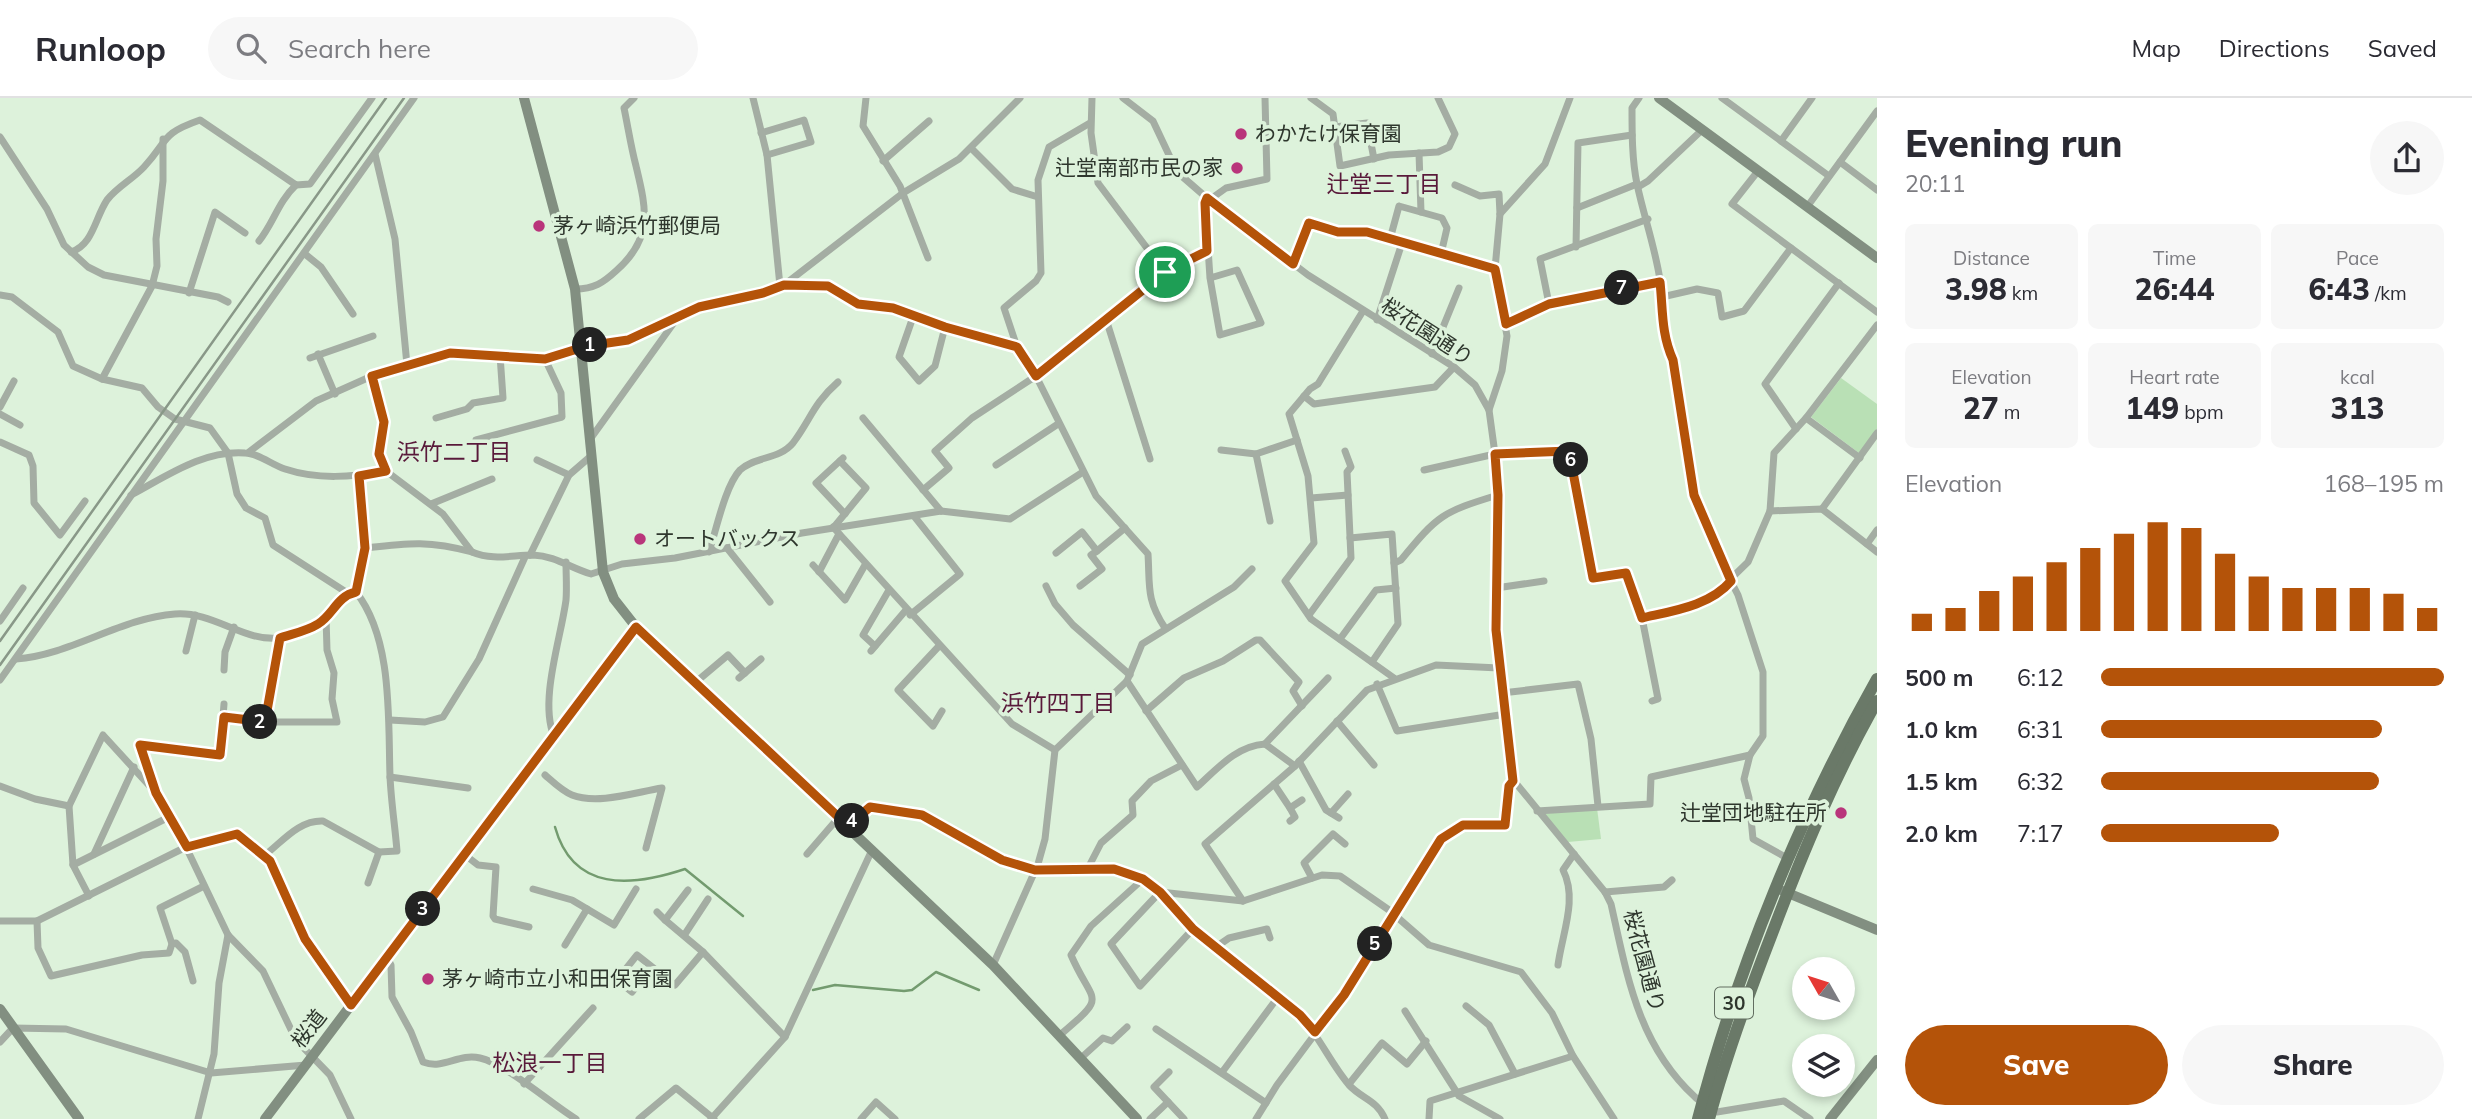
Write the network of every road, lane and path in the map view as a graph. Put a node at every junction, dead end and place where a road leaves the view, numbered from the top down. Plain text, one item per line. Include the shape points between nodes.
1 (372, 98) edge
2 (414, 98) edge
3 (514, 98) edge
4 (524, 98) edge
5 (634, 98) edge
6 (752, 98) edge
7 (866, 98) edge
8 (1020, 98) edge
9 (1092, 98) edge
10 (1123, 98) edge
11 (1265, 98) edge
12 (1311, 98) edge
13 (1438, 98) edge
14 (1570, 98) edge
15 (1639, 98) edge
16 (1659, 98) edge
17 (1722, 98) edge
18 (1812, 98) edge
19 (1733, 101) edge
20 (1875, 117) edge
21 (929, 121) dead end
22 (1090, 123) junction
23 (1335, 127) junction
24 (1702, 130) junction
25 (761, 133) junction
26 (1632, 135) junction
27 (0, 136) edge
28 (163, 139) junction
29 (1780, 141) junction
30 (971, 148) junction
31 (1419, 153) junction
32 (375, 154) junction
33 (767, 155) junction
34 (1374, 159) junction
35 (883, 161) junction
36 (1840, 162) junction
37 (1758, 171) junction
38 (1829, 176) junction
39 (1455, 185) dead end
40 (296, 186) junction
41 (1638, 186) junction
42 (1877, 190) edge
43 (903, 193) junction
44 (1038, 197) junction
45 (1207, 198) junction
46 (1807, 206) junction
47 (1577, 208) junction
48 (1422, 212) junction
49 (1500, 214) junction
50 (1648, 219) junction
51 (245, 233) dead end
52 (1390, 239) junction
53 (259, 241) dead end
54 (1402, 243) junction
55 (1577, 247) junction
56 (1791, 248) junction
57 (1207, 251) junction
58 (71, 252) junction
59 (305, 254) junction
60 (1441, 254) junction
61 (928, 258) dead end
62 (1877, 258) edge
63 (1293, 264) junction
64 (1495, 269) junction
65 (1165, 272) junction
66 (1210, 278) junction
67 (1660, 282) junction
68 (1839, 283) junction
69 (152, 286) junction
70 (782, 286) junction
71 (1459, 288) dead end
72 (575, 289) junction
73 (189, 293) junction
74 (0, 295) edge
75 (1662, 298) junction
76 (228, 302) dead end
77 (1549, 304) junction
78 (1363, 311) junction
79 (1877, 312) edge
80 (353, 314) dead end
81 (680, 315) junction
82 (913, 317) junction
83 (1106, 319) junction
84 (1377, 320) junction
85 (1506, 324) junction
86 (945, 327) junction
87 (1876, 329) edge
88 (373, 336) dead end
89 (1017, 347) junction
90 (581, 348) junction
91 (1432, 354) junction
92 (500, 355) junction
93 (545, 359) junction
94 (407, 365) junction
95 (1454, 368) junction
96 (372, 376) junction
97 (1036, 376) junction
98 (102, 379) junction
99 (14, 381) dead end
100 (838, 382) dead end
101 (335, 394) junction
102 (1304, 396) junction
103 (0, 407) edge
104 (1489, 410) junction
105 (0, 414) edge
106 (436, 418) dead end
107 (863, 418) dead end
108 (1807, 418) junction
109 (184, 423) junction
110 (1058, 424) junction
111 (20, 425) dead end
112 (1796, 429) junction
113 (1877, 433) edge
114 (591, 438) junction
115 (476, 440) dead end
116 (1297, 440) junction
117 (0, 442) edge
118 (1221, 450) dead end
119 (1345, 451) dead end
120 (228, 453) junction
121 (249, 453) junction
122 (1256, 454) junction
123 (1495, 454) junction
124 (591, 456) junction
125 (1860, 458) junction
126 (1150, 459) dead end
127 (537, 460) dead end
128 (1001, 465) dead end
129 (1424, 470) dead end
130 (386, 471) junction
131 (1083, 472) junction
132 (569, 475) junction
133 (359, 476) junction
134 (492, 479) dead end
135 (923, 490) junction
136 (131, 495) junction
137 (1348, 495) junction
138 (1498, 495) junction
139 (1311, 498) junction
140 (85, 501) dead end
141 (431, 504) junction
142 (1822, 509) junction
143 (940, 511) junction
144 (1770, 511) junction
145 (845, 514) junction
146 (914, 516) junction
147 (1270, 521) dead end
148 (833, 527) junction
149 (1125, 528) junction
150 (1877, 530) edge
151 (839, 534) junction
152 (1350, 538) junction
153 (1867, 544) junction
154 (365, 548) junction
155 (727, 548) junction
156 (1097, 551) junction
157 (472, 552) junction
158 (709, 552) junction
159 (1877, 552) edge
160 (1056, 553) dead end
161 (528, 556) junction
162 (566, 562) junction
163 (1394, 563) junction
164 (813, 565) dead end
165 (865, 565) junction
166 (1252, 569) dead end
167 (603, 572) junction
168 (819, 572) junction
169 (1544, 581) dead end
170 (1731, 581) junction
171 (1046, 586) dead end
172 (1080, 586) dead end
173 (23, 588) dead end
174 (1395, 588) junction
175 (1496, 588) junction
176 (890, 590) junction
177 (353, 593) junction
178 (770, 602) dead end
179 (908, 612) junction
180 (195, 615) junction
181 (1309, 615) junction
182 (326, 617) junction
183 (1642, 618) junction
184 (0, 621) edge
185 (234, 627) junction
186 (636, 627) junction
187 (1165, 628) junction
188 (280, 638) junction
189 (1340, 639) junction
190 (939, 646) junction
191 (186, 652) dead end
192 (16, 659) junction
193 (761, 659) dead end
194 (1372, 662) junction
195 (1499, 668) junction
196 (224, 670) dead end
197 (1129, 678) junction
198 (1328, 678) dead end
199 (1394, 678) junction
200 (1877, 679) edge
201 (0, 680) edge
202 (696, 682) junction
203 (1377, 684) junction
204 (1502, 693) junction
205 (1652, 701) dead end
206 (1877, 701) edge
207 (224, 704) dead end
208 (1302, 706) junction
209 (942, 711) dead end
210 (1146, 711) junction
211 (1506, 714) junction
212 (224, 717) junction
213 (390, 720) junction
214 (1337, 721) junction
215 (265, 722) junction
216 (554, 736) junction
217 (1265, 744) junction
218 (1055, 750) junction
219 (1750, 755) junction
220 (1297, 763) junction
221 (1182, 765) junction
222 (1374, 765) dead end
223 (134, 767) junction
224 (545, 775) dead end
225 (390, 778) junction
226 (1513, 781) junction
227 (1274, 784) junction
228 (0, 786) edge
229 (468, 788) dead end
230 (156, 793) junction
231 (1348, 794) dead end
232 (1302, 800) dead end
233 (69, 806) junction
234 (1598, 806) junction
235 (1290, 808) junction
236 (1537, 811) junction
237 (1331, 813) junction
238 (169, 817) junction
239 (839, 817) junction
240 (1339, 818) dead end
241 (1290, 821) dead end
242 (848, 826) junction
243 (1345, 844) dead end
244 (187, 847) junction
245 (646, 848) dead end
246 (872, 850) junction
247 (379, 852) junction
248 (1574, 854) junction
249 (94, 855) junction
250 (265, 855) junction
251 (465, 855) junction
252 (807, 855) dead end
253 (1790, 859) junction
254 (73, 865) junction
255 (1035, 870) junction
256 (1087, 870) junction
257 (1312, 878) junction
258 (1143, 879) junction
259 (1672, 880) dead end
260 (368, 883) dead end
261 (204, 886) junction
262 (533, 889) dead end
263 (636, 889) dead end
264 (688, 890) dead end
265 (1783, 891) junction
266 (1160, 892) junction
267 (1605, 892) junction
268 (89, 896) junction
269 (708, 899) dead end
270 (1243, 901) junction
271 (587, 909) junction
272 (657, 912) dead end
273 (1392, 913) junction
274 (666, 920) junction
275 (0, 921) edge
276 (37, 921) junction
277 (529, 927) dead end
278 (1193, 929) junction
279 (1877, 930) edge
280 (685, 934) junction
281 (228, 935) junction
282 (1270, 938) dead end
283 (172, 944) junction
284 (565, 945) dead end
285 (1216, 947) junction
286 (703, 952) junction
287 (387, 957) junction
288 (993, 965) junction
289 (1558, 965) dead end
290 (652, 967) junction
291 (193, 981) dead end
292 (675, 985) junction
293 (682, 991) dead end
294 (1278, 997) junction
295 (351, 1005) junction
296 (1466, 1006) dead end
297 (593, 1008) dead end
298 (0, 1009) edge
299 (1405, 1011) dead end
300 (1126, 1027) dead end
301 (13, 1028) junction
302 (1156, 1029) dead end
303 (1315, 1032) junction
304 (1060, 1035) junction
305 (785, 1037) junction
306 (1426, 1041) junction
307 (0, 1042) edge
308 (1573, 1056) junction
309 (1081, 1058) junction
310 (1877, 1060) edge
311 (309, 1061) junction
312 (1223, 1071) junction
313 (1169, 1072) dead end
314 (211, 1073) junction
315 (1515, 1074) junction
316 (524, 1084) junction
317 (1349, 1084) junction
318 (1457, 1093) junction
319 (1168, 1102) junction
320 (1266, 1103) junction
321 (1708, 1109) edge
322 (712, 1118) edge
323 (79, 1119) edge
324 (198, 1119) edge
325 (265, 1119) edge
326 (351, 1119) edge
327 (576, 1119) edge
328 (639, 1119) edge
329 (861, 1119) edge
330 (895, 1119) edge
331 (1137, 1119) edge
332 (1150, 1119) edge
333 (1184, 1119) edge
334 (1256, 1119) edge
335 (1385, 1119) edge
336 (1429, 1119) edge
337 (1500, 1119) edge
338 (1614, 1119) edge
339 (1698, 1119) edge
340 (1810, 1119) edge
341 (1830, 1119) edge

1 - 40 street via 310,184
2 - 32 street
3 - 4 street
4 - 72 street
5 - 72 street via 624,108 646,206 643,232 626,261 597,287
6 - 25 street
7 - 35 street via 863,126
8 - 30 street
9 - 22 street
10 - 45 street, 桜花園通り via 1153,121 1178,172
11 - 45 street via 1268,179 1226,188
12 - 23 street via 1333,114
13 - 31 street via 1455,134 1449,147
14 - 49 street via 1545,164
15 - 26 street via 1632,108
16 - 24 street
17 - 19 street
18 - 29 street
19 - 29 street
20 - 36 street
21 - 35 street
22 - 44 street via 1049,147 1038,180
22 - 65 street via 1098,183
23 - 34 street via 1367,123
23 - 34 street via 1340,166
24 - 37 street
24 - 41 street
25 - 33 street
25 - 33 street via 804,120 811,142
26 - 41 street
26 - 47 street via 1578,143
27 - 58 street
28 - 40 street via 176,128 200,120
28 - 58 street via 145,167 105,202 87,241
28 - 69 street via 158,258
29 - 38 street
30 - 43 street
30 - 44 street via 1012,188
31 - 34 street
31 - 48 street
32 - 59 street
32 - 94 street via 395,239
33 - 70 street
35 - 43 street
36 - 38 street
36 - 42 street
37 - 46 street
37 - 56 street via 1732,204
38 - 46 street
39 - 49 street via 1480,196 1499,194
40 - 53 street
41 - 47 street
41 - 50 street
43 - 61 street
43 - 70 street
44 - 89 street via 1041,273 1004,307
45 - 57 street
45 - 63 street, 桜花園通り
46 - 62 street
47 - 55 street
48 - 52 street via 1399,206
48 - 60 street via 1442,218 1447,228
49 - 64 street
50 - 55 street
50 - 67 street
51 - 73 street via 215,212
52 - 54 street
52 - 63 street via 1309,223
54 - 60 street
54 - 84 street
55 - 77 street via 1539,259
56 - 68 street
56 - 75 street via 1744,311 1723,317 1717,293 1698,289
57 - 65 street
57 - 66 street
58 - 69 street via 96,272
59 - 80 street via 321,267
59 - 109 street
60 - 64 street
63 - 78 street, 桜花園通り
64 - 85 street
65 - 83 street
66 - 66 street via 1220,335 1261,324 1237,270
67 - 75 street
67 - 77 street
68 - 79 street
68 - 112 street via 1765,384
69 - 73 street
69 - 98 street
70 - 81 street
70 - 82 street via 828,286 858,304 893,308
71 - 91 street
72 - 90 street
73 - 76 street
74 - 98 street via 12,297 58,332 69,361
75 - 170 street via 1661,321 1673,360 1694,495
77 - 85 street
78 - 84 street, 桜花園通り
78 - 102 street via 1318,384
81 - 90 street via 628,340
81 - 114 street
82 - 86 street
82 - 86 street via 899,358 919,381 935,366
83 - 97 street
83 - 126 street
84 - 91 street, 桜花園通り
85 - 104 street via 1502,371
86 - 89 street
87 - 108 street
88 - 101 street via 314,356
89 - 97 street
90 - 93 street
90 - 114 street
91 - 95 street, 桜花園通り
92 - 93 street
92 - 94 street via 450,353
92 - 106 street via 503,398 473,403 468,413
93 - 115 street via 561,393 562,417
94 - 96 street
95 - 102 street via 1435,387 1314,404
95 - 104 street, 桜花園通り via 1475,385
96 - 101 street
96 - 130 street via 384,422 379,454
97 - 110 street
97 - 135 street via 972,418 935,451 949,468
98 - 109 street via 142,388 158,407
99 - 103 street
100 - 158 street via 818,399 792,444 740,471
101 - 121 street via 309,405
102 - 116 street via 1289,414
104 - 123 street, 桜花園通り
105 - 111 street
107 - 135 street
108 - 112 street
108 - 125 street
109 - 120 street via 210,428
109 - 136 street
110 - 128 street
110 - 131 street
112 - 144 street via 1774,453
113 - 125 street
114 - 124 street
116 - 122 street
116 - 139 street
117 - 140 street via 29,455 34,503 60,535
118 - 122 street
119 - 137 street via 1350,467
120 - 121 street
120 - 136 street via 200,459
120 - 177 street via 237,494 246,508 265,518 271,542
121 - 133 street via 300,473
122 - 147 street
123 - 129 street
123 - 138 street, 桜花園通り
123 - 183 street via 1569,451 1593,578 1626,573
124 - 132 street
124 - 167 street
125 - 142 street
127 - 132 street
130 - 133 street
130 - 141 street
131 - 143 street via 1010,519
131 - 149 street via 1096,496
132 - 161 street
133 - 154 street
134 - 141 street
135 - 143 street
136 - 192 street
137 - 139 street
137 - 152 street
138 - 163 street via 1434,520
138 - 175 street, 桜花園通り
139 - 181 street via 1314,543 1285,581
141 - 157 street
142 - 144 street
142 - 153 street
143 - 146 street
144 - 170 street via 1748,562
145 - 145 street via 866,488 841,459 816,483
145 - 148 street
146 - 148 street
146 - 179 street via 960,574
148 - 151 street
148 - 155 street
149 - 156 street
149 - 187 street via 1149,554 1148,593
150 - 153 street
151 - 165 street
151 - 168 street
152 - 163 street via 1392,534
152 - 181 street via 1351,558
153 - 159 street
154 - 157 street via 422,541
154 - 177 street
155 - 158 street
155 - 178 street
156 - 160 street via 1082,533
156 - 172 street via 1091,555 1102,569
157 - 161 street via 502,558
158 - 167 street via 622,564
161 - 162 street
161 - 213 street via 479,659 443,717 425,722
162 - 167 street via 587,573
162 - 216 street via 566,599 551,685 549,725
163 - 174 street
164 - 168 street
165 - 168 street via 845,600
165 - 176 street
166 - 187 street via 1234,587
167 - 186 street via 614,599
169 - 175 street
170 - 183 street via 1713,596
170 - 219 street via 1763,672 1763,736
171 - 197 street via 1073,625
173 - 184 street
174 - 189 street via 1376,590
174 - 194 street via 1398,624
175 - 195 street, 桜花園通り
176 - 179 street
176 - 179 street via 863,635 873,649
177 - 182 street
177 - 213 street via 368,606 378,636
179 - 190 street
180 - 185 street
180 - 191 street
180 - 192 street via 165,615 125,624
181 - 189 street
182 - 188 street via 317,625
182 - 215 street via 337,722
183 - 205 street via 1658,699
185 - 188 street via 259,637
185 - 196 street
186 - 202 street
186 - 216 street, 桜道
187 - 197 street via 1142,644
188 - 215 street
189 - 194 street
190 - 209 street via 898,690 933,726
190 - 218 street via 1012,724
192 - 201 street
193 - 202 street via 742,676 728,655
194 - 199 street
195 - 199 street via 1436,665
195 - 204 street, 桜花園通り
197 - 210 street
197 - 218 street
198 - 208 street
199 - 203 street
200 - 253 main road, 30 via 1830,768
202 - 239 street
203 - 211 street via 1397,731
203 - 214 street
204 - 211 street, 桜花園通り
204 - 234 street via 1578,684 1591,739
206 - 265 main road, 30
207 - 212 street
208 - 210 street via 1293,691 1299,682 1256,640 1184,678
208 - 217 street
210 - 221 street
211 - 226 street, 桜花園通り
212 - 215 street
212 - 230 street via 220,755 140,745
213 - 225 street
214 - 220 street
214 - 222 street
216 - 251 street, 桜道
217 - 220 street
217 - 221 street via 1239,751 1197,787
218 - 255 street via 1045,839
219 - 234 street via 1651,777 1650,804
219 - 253 street via 1744,779 1752,839
220 - 227 street
220 - 237 street
221 - 256 street via 1151,781 1132,801 1133,815 1101,844
223 - 230 street
223 - 233 street via 103,735
223 - 249 street
224 - 245 street via 580,797 662,788
225 - 229 street
225 - 247 street via 397,851
226 - 236 street, 桜花園通り
226 - 273 street via 1505,825 1463,825 1449,832
227 - 235 street
227 - 270 street via 1205,844
228 - 233 street
230 - 238 street
231 - 237 street
232 - 235 street
233 - 254 street
234 - 236 street
235 - 241 street via 1295,817
236 - 248 street, 桜花園通り
237 - 240 street
238 - 244 street
238 - 249 street
239 - 242 street
239 - 252 street
242 - 246 street
242 - 255 street via 870,807 914,813 1002,860
243 - 257 street via 1333,834 1304,863
244 - 250 street via 237,834
244 - 261 street
244 - 268 street
246 - 288 street
246 - 305 street
247 - 250 street via 323,821 313,821 304,823
247 - 260 street
248 - 267 street, 桜花園通り
248 - 289 street via 1563,870 1571,902
249 - 254 street
250 - 295 street via 305,939
251 - 277 street via 478,865 496,867 495,919
251 - 287 street, 桜道
253 - 265 main road, 30
254 - 268 street
255 - 256 street
255 - 288 street
256 - 258 street via 1114,869
257 - 270 street
257 - 273 street via 1340,876
258 - 266 street
258 - 304 street via 1091,926 1071,954 1094,996 1093,1005
259 - 267 street via 1664,887
261 - 281 street
261 - 283 street via 160,908
262 - 271 street
263 - 271 street via 614,925
264 - 274 street
265 - 279 street
265 - 321 main road, 30
266 - 270 street
266 - 278 street
266 - 278 street via 1111,944 1140,986
267 - 321 street, 桜花園通り via 1639,1016 1660,1056
268 - 276 street
269 - 280 street
271 - 284 street
272 - 274 street
273 - 303 street via 1344,995
273 - 308 street via 1429,945 1521,972 1552,1013
274 - 280 street
275 - 276 street
276 - 283 street via 38,948 51,976 169,953
278 - 285 street
280 - 286 street
281 - 311 street via 264,971
281 - 314 street
282 - 285 street via 1266,929 1230,938
283 - 291 street via 185,951
285 - 294 street
286 - 292 street
286 - 305 street
287 - 295 street, 桜道
287 - 316 street via 392,997 423,1062 439,1065 459,1057 477,1057 491,1061
288 - 304 street
290 - 290 street via 636,955 617,980 632,992
290 - 292 street
292 - 293 street
294 - 303 street
294 - 312 street
295 - 311 street, 桜道
296 - 315 street via 1489,1025
297 - 316 street
298 - 301 street
299 - 306 street
300 - 309 street via 1112,1041 1103,1038
301 - 307 street
301 - 314 street via 66,1029
301 - 323 street
302 - 312 street
303 - 317 street
303 - 320 street
304 - 309 street
305 - 322 street
306 - 317 street via 1407,1064 1382,1043
306 - 318 street
308 - 315 street
308 - 338 street
309 - 331 street
310 - 341 street
311 - 314 street
311 - 325 street, 桜道
311 - 326 street via 341,1092
312 - 320 street
313 - 319 street via 1154,1087
314 - 324 street
315 - 318 street
316 - 327 street
317 - 335 street via 1377,1104
318 - 336 street via 1430,1101
318 - 337 street
319 - 332 street
319 - 333 street
320 - 334 street
321 - 339 main road, 30
321 - 340 street via 1717,1112 1779,1100
322 - 328 street via 676,1088
329 - 330 street via 876,1102

